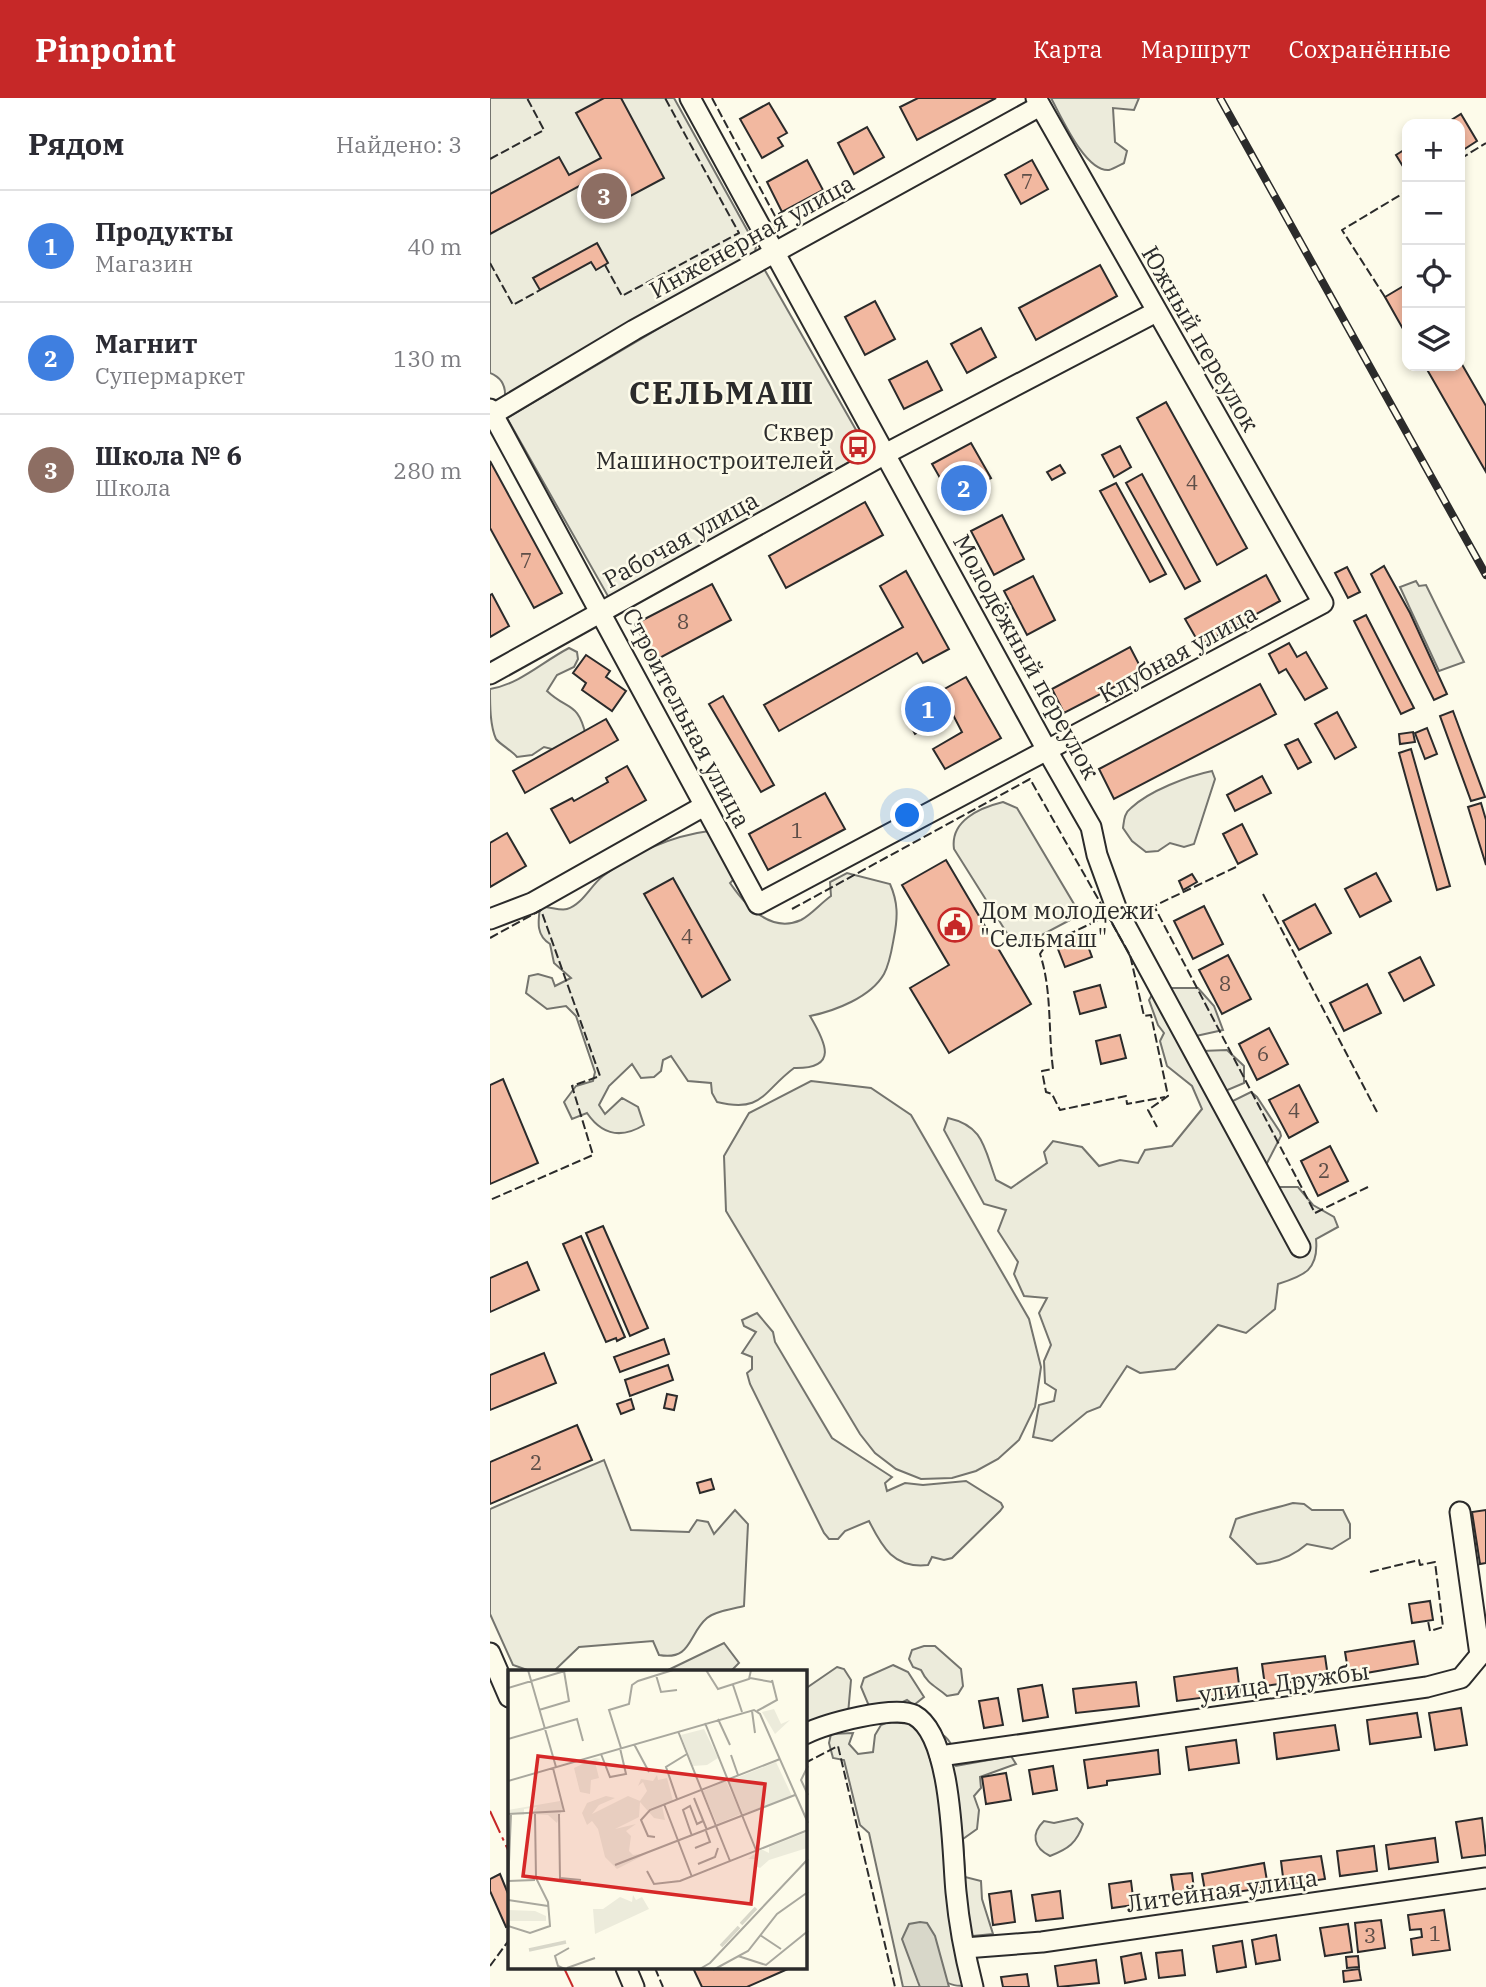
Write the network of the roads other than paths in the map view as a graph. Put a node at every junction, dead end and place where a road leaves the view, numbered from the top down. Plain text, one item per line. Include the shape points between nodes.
1 (690, 98) edge
2 (1038, 102) edge
3 (772, 253) junction
4 (1156, 312) junction
5 (491, 413) edge
6 (887, 453) junction
7 (1323, 603) joint
8 (602, 613) junction
9 (490, 674) edge
10 (1048, 752) junction
11 (704, 806) junction
12 (758, 904) joint
13 (490, 919) edge
14 (1300, 1247) dead end
15 (1460, 1512) dead end
16 (490, 1653) edge
17 (508, 1695) edge
18 (807, 1733) edge
19 (940, 1756) junction
20 (1486, 1878) edge
21 (965, 1948) junction
22 (626, 1969) edge
23 (634, 1987) edge
24 (973, 1987) edge

1 - 3 street, Молодёжный переулок
2 - 3 street, Инженерная улица
2 - 4 street, Южный переулок
3 - 5 street, Инженерная улица
3 - 6 street, Молодёжный переулок
4 - 6 street, Рабочая улица
4 - 7 street, Южный переулок
5 - 8 street, Строительная улица
6 - 8 street, Рабочая улица
6 - 10 street, Молодёжный переулок
7 - 10 street, Клубная улица
8 - 9 street, Рабочая улица
8 - 11 street, Строительная улица
10 - 12 street, Клубная улица
10 - 14 street, Молодёжный переулок via 1091,827 1117,910
11 - 12 street, Строительная улица
11 - 13 street via 532,903
15 - 19 street, улица Дружбы via 1480,1655 1461,1678 1427,1688
16 - 17 street
18 - 19 street via 823,1725 901,1712 915,1715 925,1726
19 - 21 street
20 - 21 street, Литейная улица via 1042,1942
21 - 24 street
22 - 23 street

